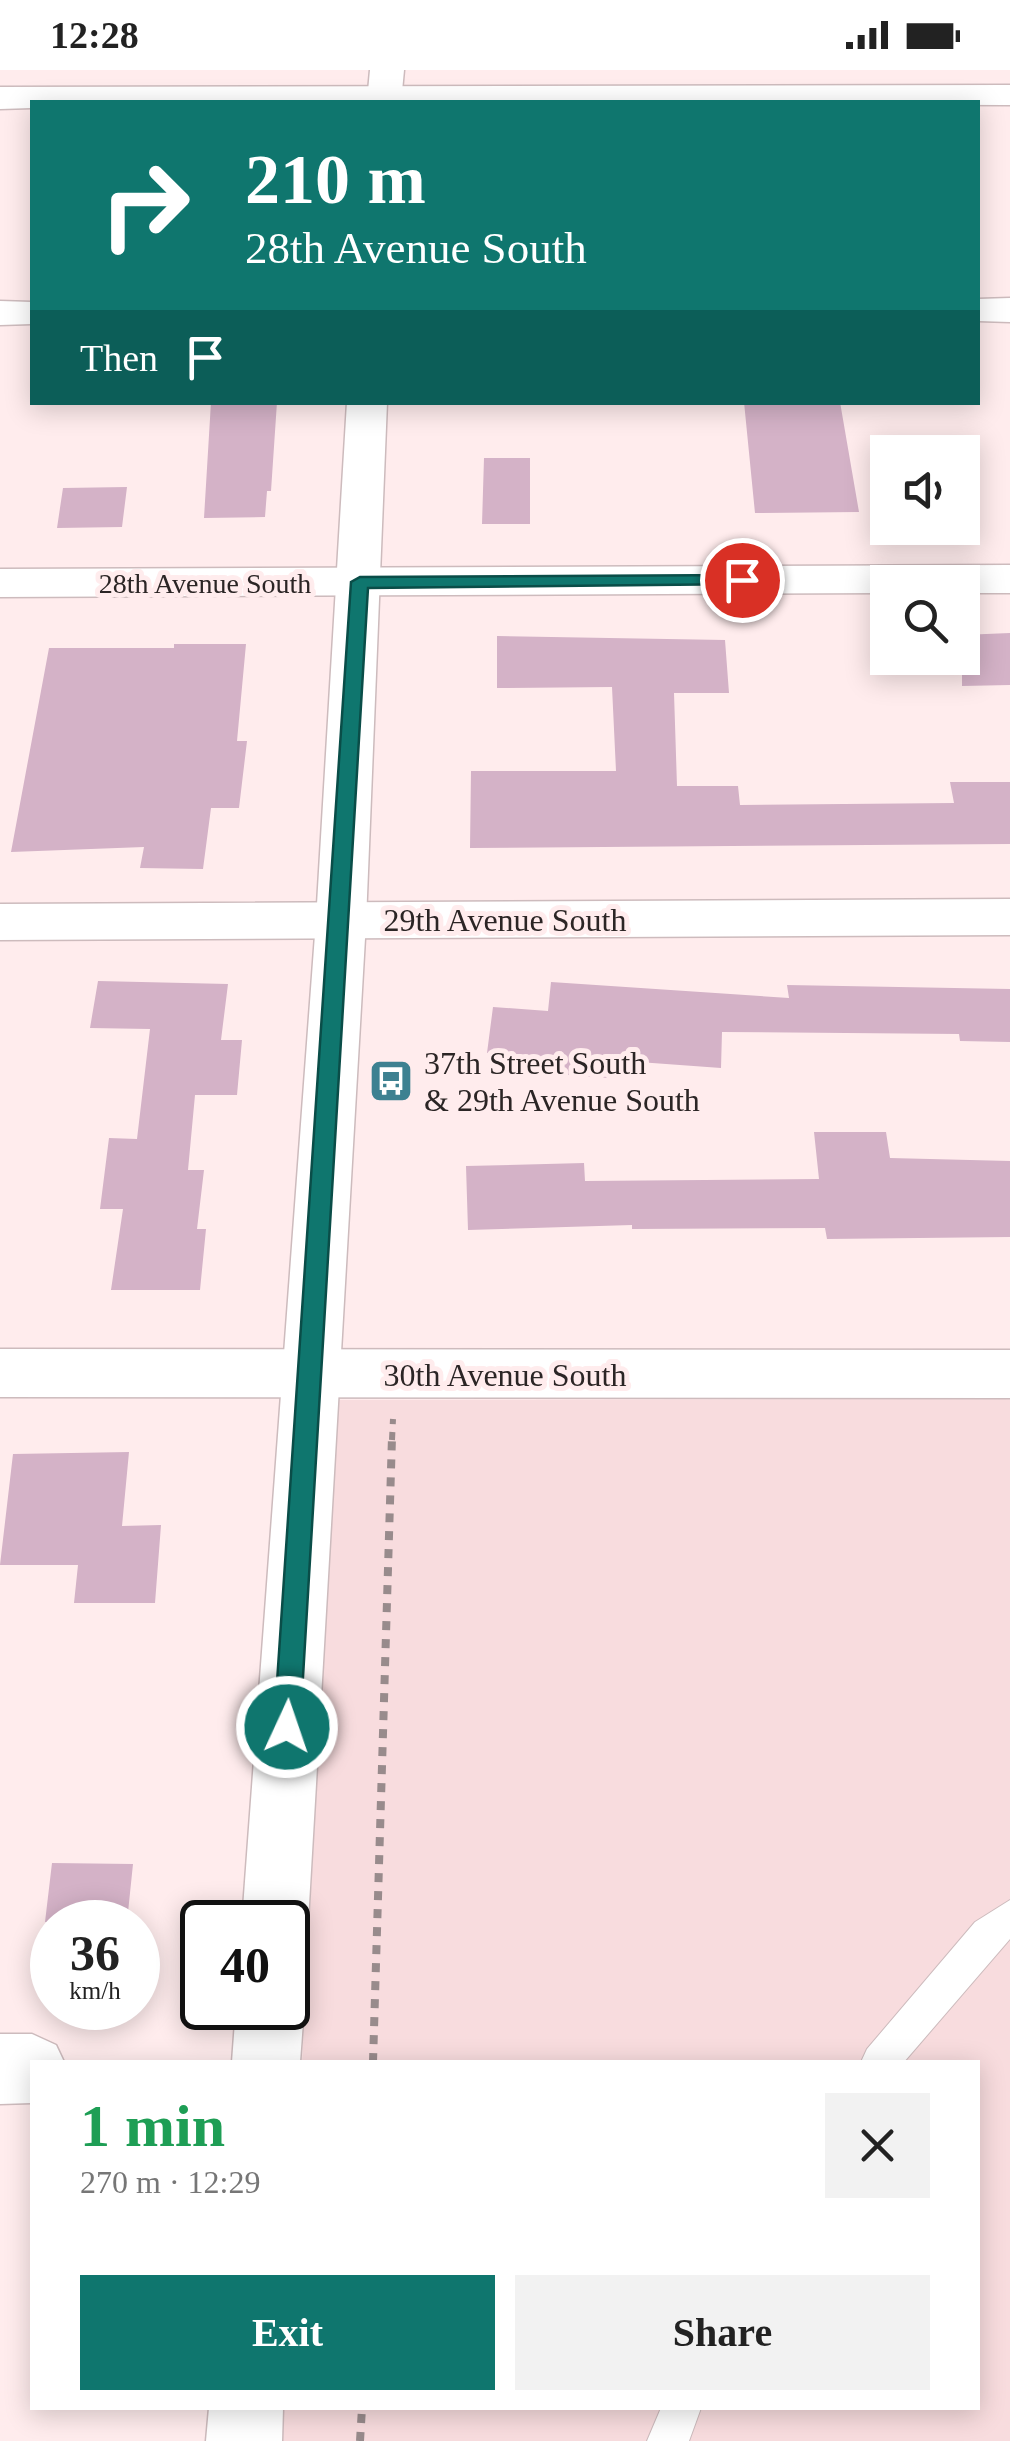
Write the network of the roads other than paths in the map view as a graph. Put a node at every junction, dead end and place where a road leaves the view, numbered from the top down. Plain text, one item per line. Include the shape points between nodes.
1 (385, 90) edge
2 (1010, 95) edge
3 (0, 98) edge
4 (980, 310) edge
5 (1010, 310) edge
6 (30, 313) edge
7 (0, 314) edge
8 (367, 405) edge
9 (1010, 580) edge
10 (360, 582) junction
11 (0, 583) edge
12 (1010, 916) edge
13 (0, 922) edge
14 (340, 922) junction
15 (0, 1374) edge
16 (1010, 1374) edge
17 (309, 1375) junction
18 (276, 1900) edge
19 (1010, 1917) edge
20 (268, 2030) edge
21 (266, 2060) edge
22 (882, 2060) edge
23 (0, 2069) edge
24 (30, 2069) edge
25 (246, 2410) edge
26 (680, 2410) edge
27 (244, 2441) edge
28 (668, 2441) edge

1 - 2 street
1 - 3 street
4 - 5 street
6 - 7 street
8 - 10 street
9 - 10 street, 28th Avenue South
10 - 11 street, 28th Avenue South
10 - 14 street
12 - 14 street, 29th Avenue South
13 - 14 street, 29th Avenue South
14 - 17 street
15 - 17 street, 30th Avenue South
16 - 17 street, 30th Avenue South
17 - 18 street
19 - 22 lane via 988,1934
20 - 21 street
23 - 24 street
25 - 27 street
26 - 28 lane

